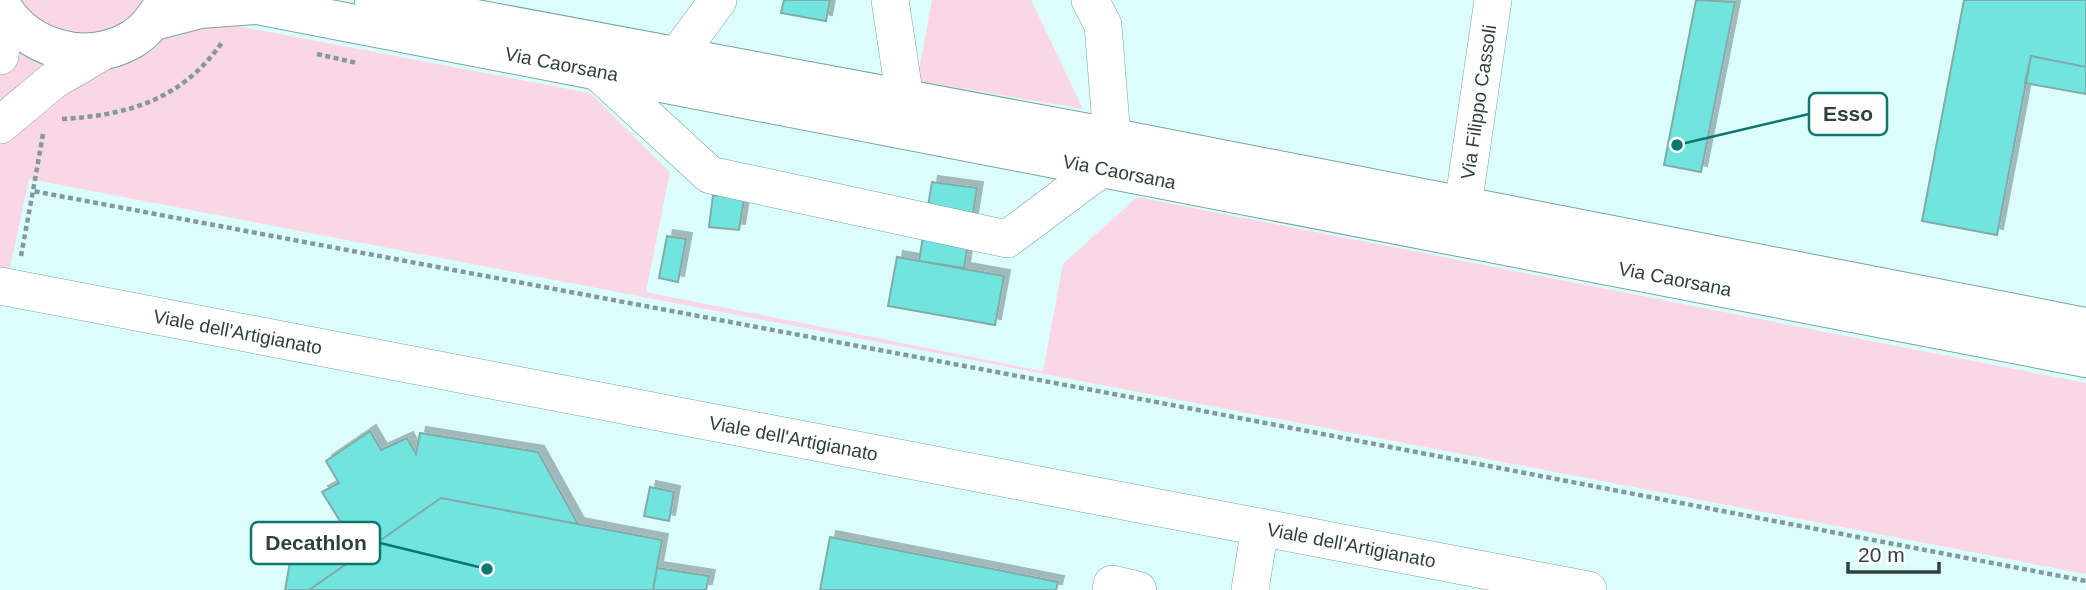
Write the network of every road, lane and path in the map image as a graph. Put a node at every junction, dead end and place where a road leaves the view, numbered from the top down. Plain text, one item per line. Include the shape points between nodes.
1 (374, 0) edge
2 (718, 0) edge
3 (890, 0) edge
4 (1090, 0) edge
5 (1493, 0) edge
6 (233, 7) junction
7 (2, 8) edge
8 (160, 11) edge
9 (105, 50) junction
10 (0, 56) edge
11 (677, 56) junction
12 (598, 72) junction
13 (905, 99) junction
14 (22, 117) edge
15 (1107, 153) junction
16 (33, 191) junction
17 (1463, 206) junction
18 (7, 287) edge
19 (2086, 327) edge
20 (2086, 358) edge
21 (1260, 527) junction
22 (2086, 581) edge
23 (1111, 590) edge
24 (1138, 590) edge
25 (1250, 590) edge
26 (1588, 590) edge

1 - 11 main road, Via Caorsana
2 - 11 street
3 - 13 street
4 - 15 street via 1104,25
5 - 17 street, Via Filippo Cassoli
6 - 8 main road, Via Caorsana
6 - 12 main road, Via Caorsana via 257,5
6 - 14 path via 227,35 210,59 156,101 89,117
7 - 9 main road via 24,33 49,47 77,53
7 - 10 street
8 - 9 main road via 132,39
9 - 14 street via 54,80
11 - 13 main road, Via Caorsana
12 - 15 main road, Via Caorsana
12 - 15 street via 710,175 1007,239
13 - 15 main road, Via Caorsana
14 - 16 path
15 - 17 main road, Via Caorsana
15 - 20 main road, Via Caorsana
16 - 18 path
16 - 22 path
17 - 19 main road, Via Caorsana
18 - 21 street, Viale dell'Artigianato
21 - 25 street
21 - 26 street, Viale dell'Artigianato
23 - 24 street via 1112,584

